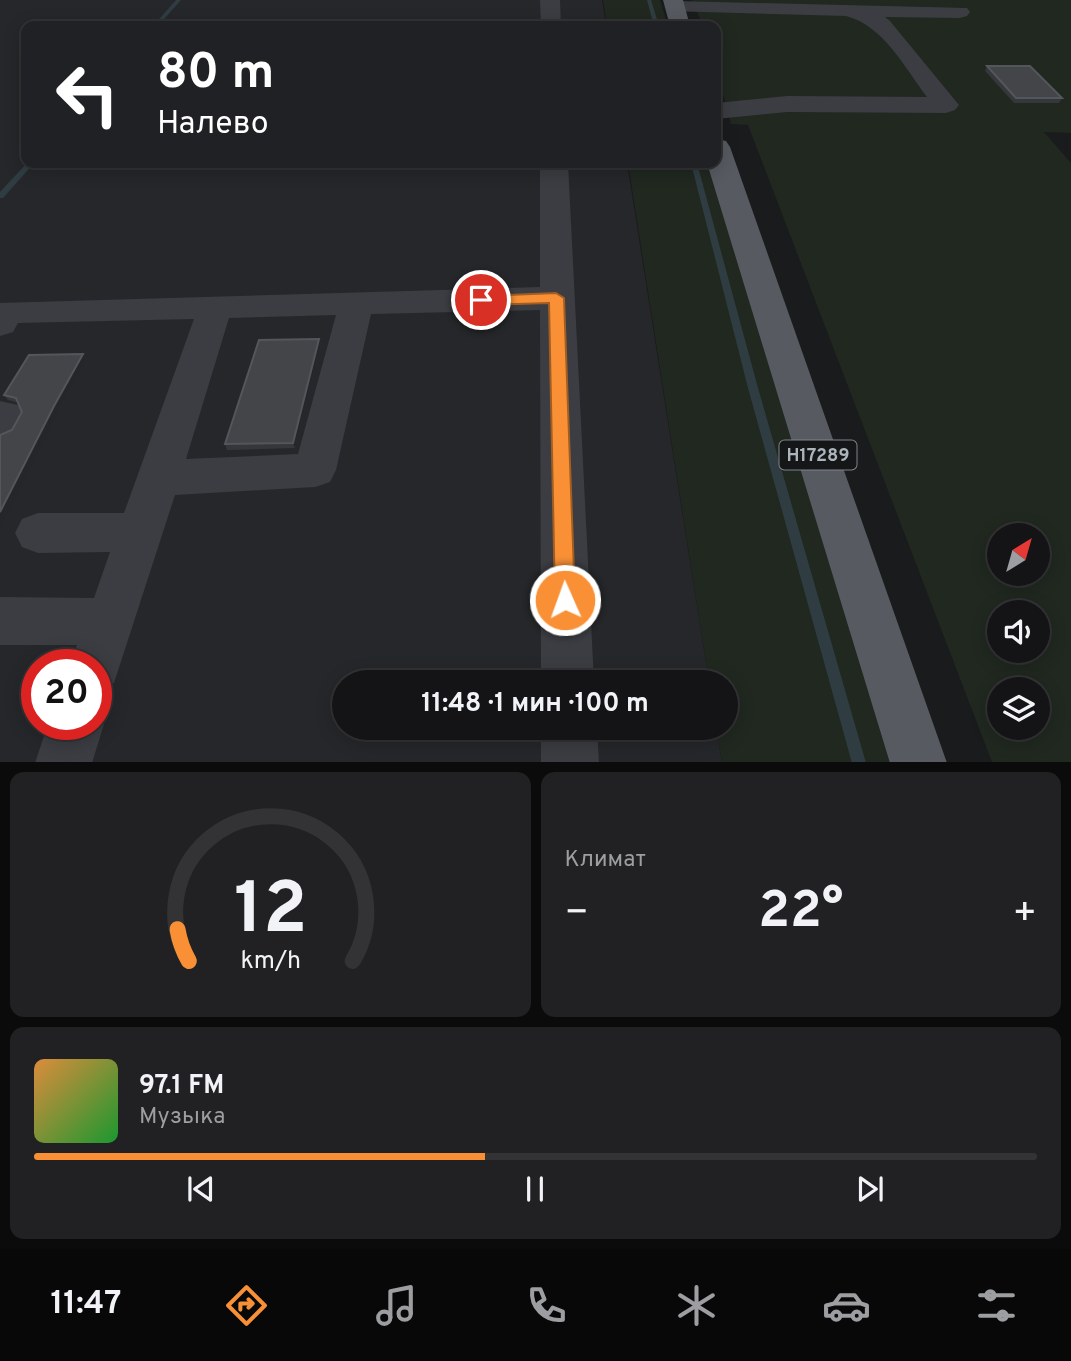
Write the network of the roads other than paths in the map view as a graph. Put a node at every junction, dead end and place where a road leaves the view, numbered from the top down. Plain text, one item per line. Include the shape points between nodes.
1 (550, 0) edge
2 (846, 10) junction
3 (676, 11) edge
4 (960, 12) dead end
5 (551, 21) edge
6 (721, 111) edge
7 (721, 162) edge
8 (554, 168) edge
9 (556, 298) junction
10 (356, 305) junction
11 (215, 309) junction
12 (0, 324) edge
13 (0, 416) edge
14 (0, 423) edge
15 (158, 478) junction
16 (38, 533) dead end
17 (139, 533) junction
18 (0, 621) edge
19 (103, 643) edge
20 (568, 670) edge
21 (71, 740) edge
22 (569, 740) edge
23 (63, 762) edge
24 (570, 762) edge
25 (919, 762) edge

1 - 5 lane
2 - 3 lane
2 - 4 lane
2 - 6 lane via 883,25 946,105 787,104
7 - 25 main road, Н17289
8 - 9 lane
9 - 10 lane
9 - 20 lane
10 - 11 lane
10 - 15 lane via 315,470
11 - 12 lane via 8,312
11 - 15 lane
13 - 14 lane via 4,416
15 - 17 lane
16 - 17 lane
17 - 19 lane
18 - 19 lane
21 - 23 lane
22 - 24 lane

